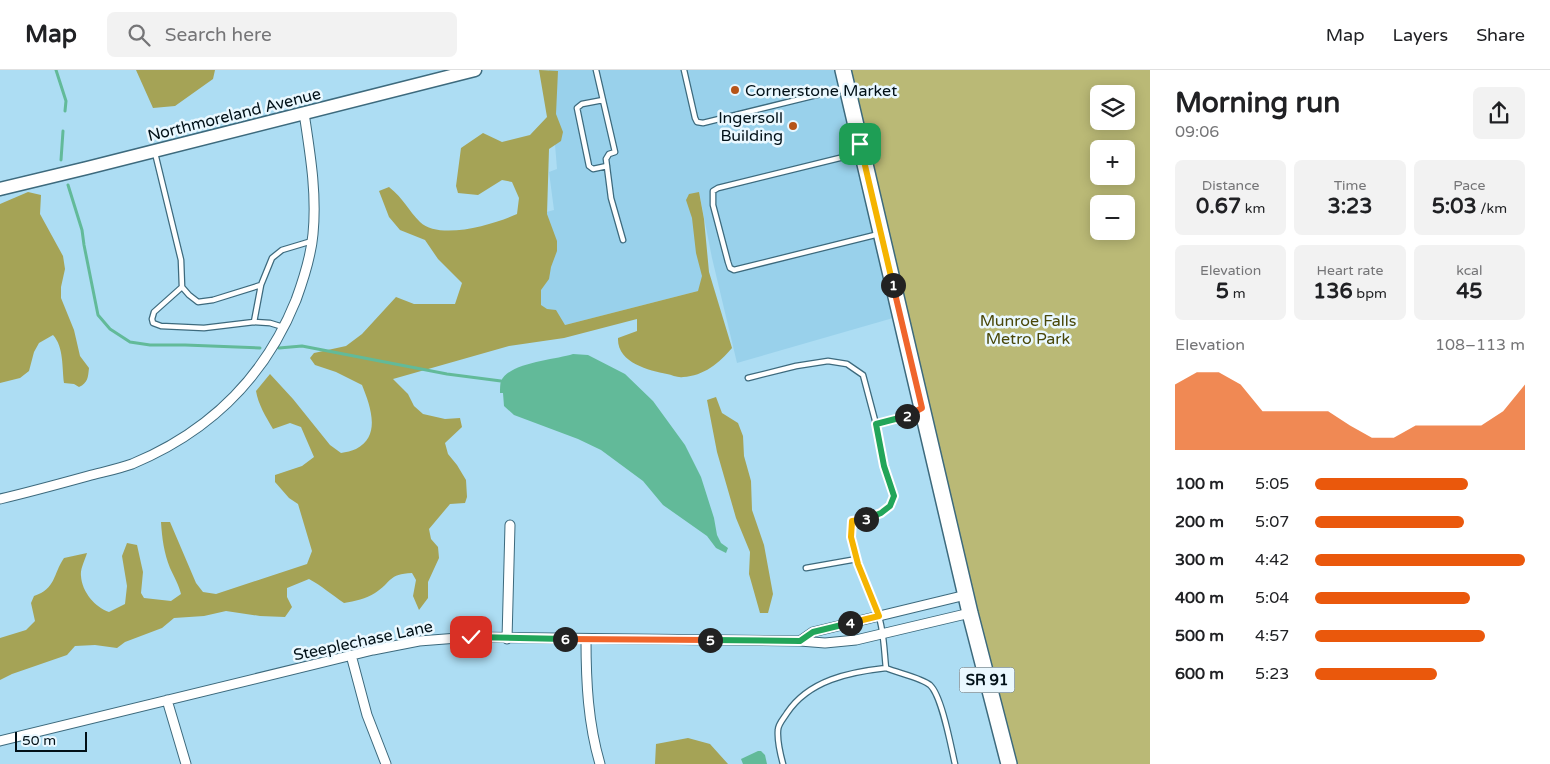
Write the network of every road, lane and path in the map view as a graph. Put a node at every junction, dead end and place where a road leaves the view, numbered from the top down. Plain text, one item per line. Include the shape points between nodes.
1 (475, 70) edge
2 (596, 70) edge
3 (684, 70) edge
4 (843, 70) edge
5 (847, 88) junction
6 (603, 100) junction
7 (304, 113) junction
8 (154, 151) junction
9 (862, 153) junction
10 (607, 166) junction
11 (0, 189) edge
12 (880, 234) junction
13 (623, 240) dead end
14 (312, 241) junction
15 (261, 285) junction
16 (182, 287) junction
17 (254, 322) junction
18 (284, 327) junction
19 (748, 378) dead end
20 (924, 414) junction
21 (907, 416) junction
22 (876, 424) junction
23 (0, 499) edge
24 (510, 525) dead end
25 (857, 559) junction
26 (806, 568) dead end
27 (966, 595) junction
28 (970, 613) junction
29 (879, 616) junction
30 (882, 633) junction
31 (506, 639) junction
32 (586, 639) junction
33 (800, 641) junction
34 (351, 655) junction
35 (886, 668) junction
36 (167, 700) junction
37 (0, 741) edge
38 (186, 764) edge
39 (386, 764) edge
40 (600, 764) edge
41 (783, 764) edge
42 (955, 764) edge
43 (1009, 764) edge

1 - 7 street, Northmoreland Avenue
2 - 6 lane
3 - 5 lane via 695,118 703,123
4 - 5 main road, SR 91
5 - 9 main road, SR 91
6 - 10 lane via 615,152 606,159
6 - 10 lane via 577,108 589,166 594,169
7 - 8 street, Northmoreland Avenue
7 - 14 street via 314,196
8 - 11 street, Northmoreland Avenue
8 - 16 lane via 181,260
9 - 12 main road, SR 91
9 - 12 lane via 718,188 713,191 713,205 728,262 734,270
10 - 13 lane
12 - 20 main road, SR 91
14 - 15 lane via 282,250 272,258
14 - 18 street via 304,280
15 - 16 lane via 198,302
15 - 17 lane
16 - 17 lane via 154,312 153,324 204,328
17 - 18 lane
18 - 23 street via 256,372 230,402 170,445 130,465
19 - 22 lane via 828,361 847,364 863,375
20 - 21 lane
20 - 21 lane
20 - 27 main road, SR 91
21 - 22 lane
22 - 25 lane via 894,496 890,506 881,513 852,521 851,537
24 - 31 street
25 - 26 lane
25 - 29 lane
27 - 28 main road, SR 91
27 - 29 street, Steeplechase Lane
28 - 30 street, Steeplechase Lane
28 - 43 main road, SR 91
29 - 30 lane
29 - 33 street, Steeplechase Lane via 813,632
30 - 33 street, Steeplechase Lane via 856,640
30 - 35 lane
31 - 32 street, Steeplechase Lane
31 - 34 street, Steeplechase Lane via 444,638
32 - 33 street, Steeplechase Lane
32 - 40 street via 589,713
34 - 36 street, Steeplechase Lane
34 - 39 street via 367,715
35 - 41 lane via 853,672 814,686 778,727 778,748
35 - 42 lane via 932,686
36 - 37 street, Steeplechase Lane
36 - 38 street

